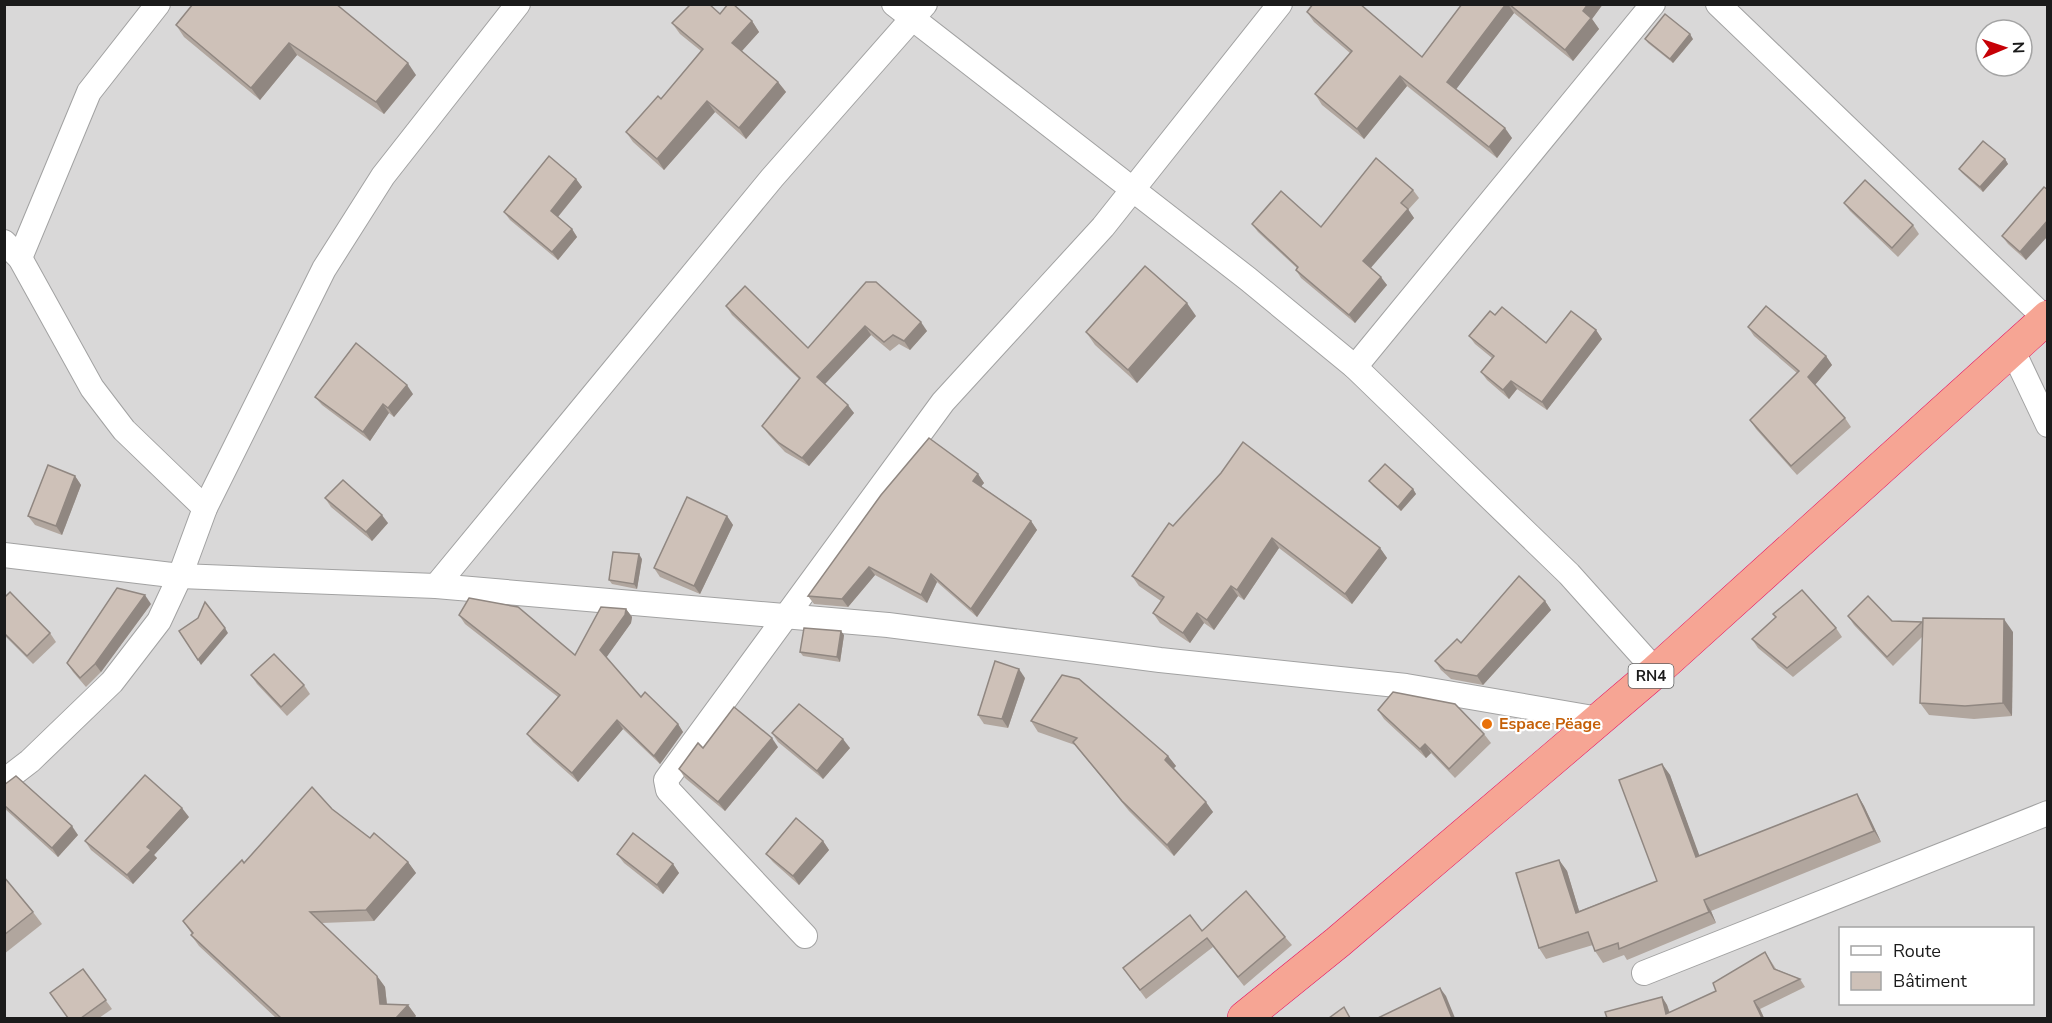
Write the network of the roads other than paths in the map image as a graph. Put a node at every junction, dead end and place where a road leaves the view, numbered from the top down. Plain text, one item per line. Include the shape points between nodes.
1 (158, 4) edge
2 (518, 4) edge
3 (894, 4) edge
4 (1280, 4) edge
5 (1653, 4) edge
6 (1718, 4) edge
7 (919, 12) edge
8 (1132, 190) junction
9 (12, 250) edge
10 (2047, 318) edge
11 (2012, 350) junction
12 (1355, 367) junction
13 (2048, 425) edge
14 (205, 508) junction
15 (4, 555) edge
16 (180, 576) junction
17 (436, 586) junction
18 (786, 618) junction
19 (1656, 671) junction
20 (1599, 719) junction
21 (4, 780) edge
22 (2048, 813) edge
23 (805, 936) dead end
24 (1644, 973) dead end
25 (1244, 1018) edge

1 - 9 street via 89,92
2 - 14 street via 383,176 324,269
3 - 7 street
4 - 8 street
5 - 12 street
6 - 10 street
7 - 8 street
7 - 17 street via 772,178
8 - 12 street
8 - 18 street via 943,402
9 - 14 street via 92,388 124,430
10 - 11 highway, RN4
11 - 13 street
11 - 19 highway, RN4
12 - 19 street via 1569,574
14 - 16 street
15 - 16 street
16 - 17 street
16 - 21 street via 159,621 112,682 30,761
17 - 18 street
18 - 20 street via 888,625 1406,686
18 - 23 street via 665,785
19 - 20 highway, RN4
20 - 25 highway, RN4
22 - 24 street

